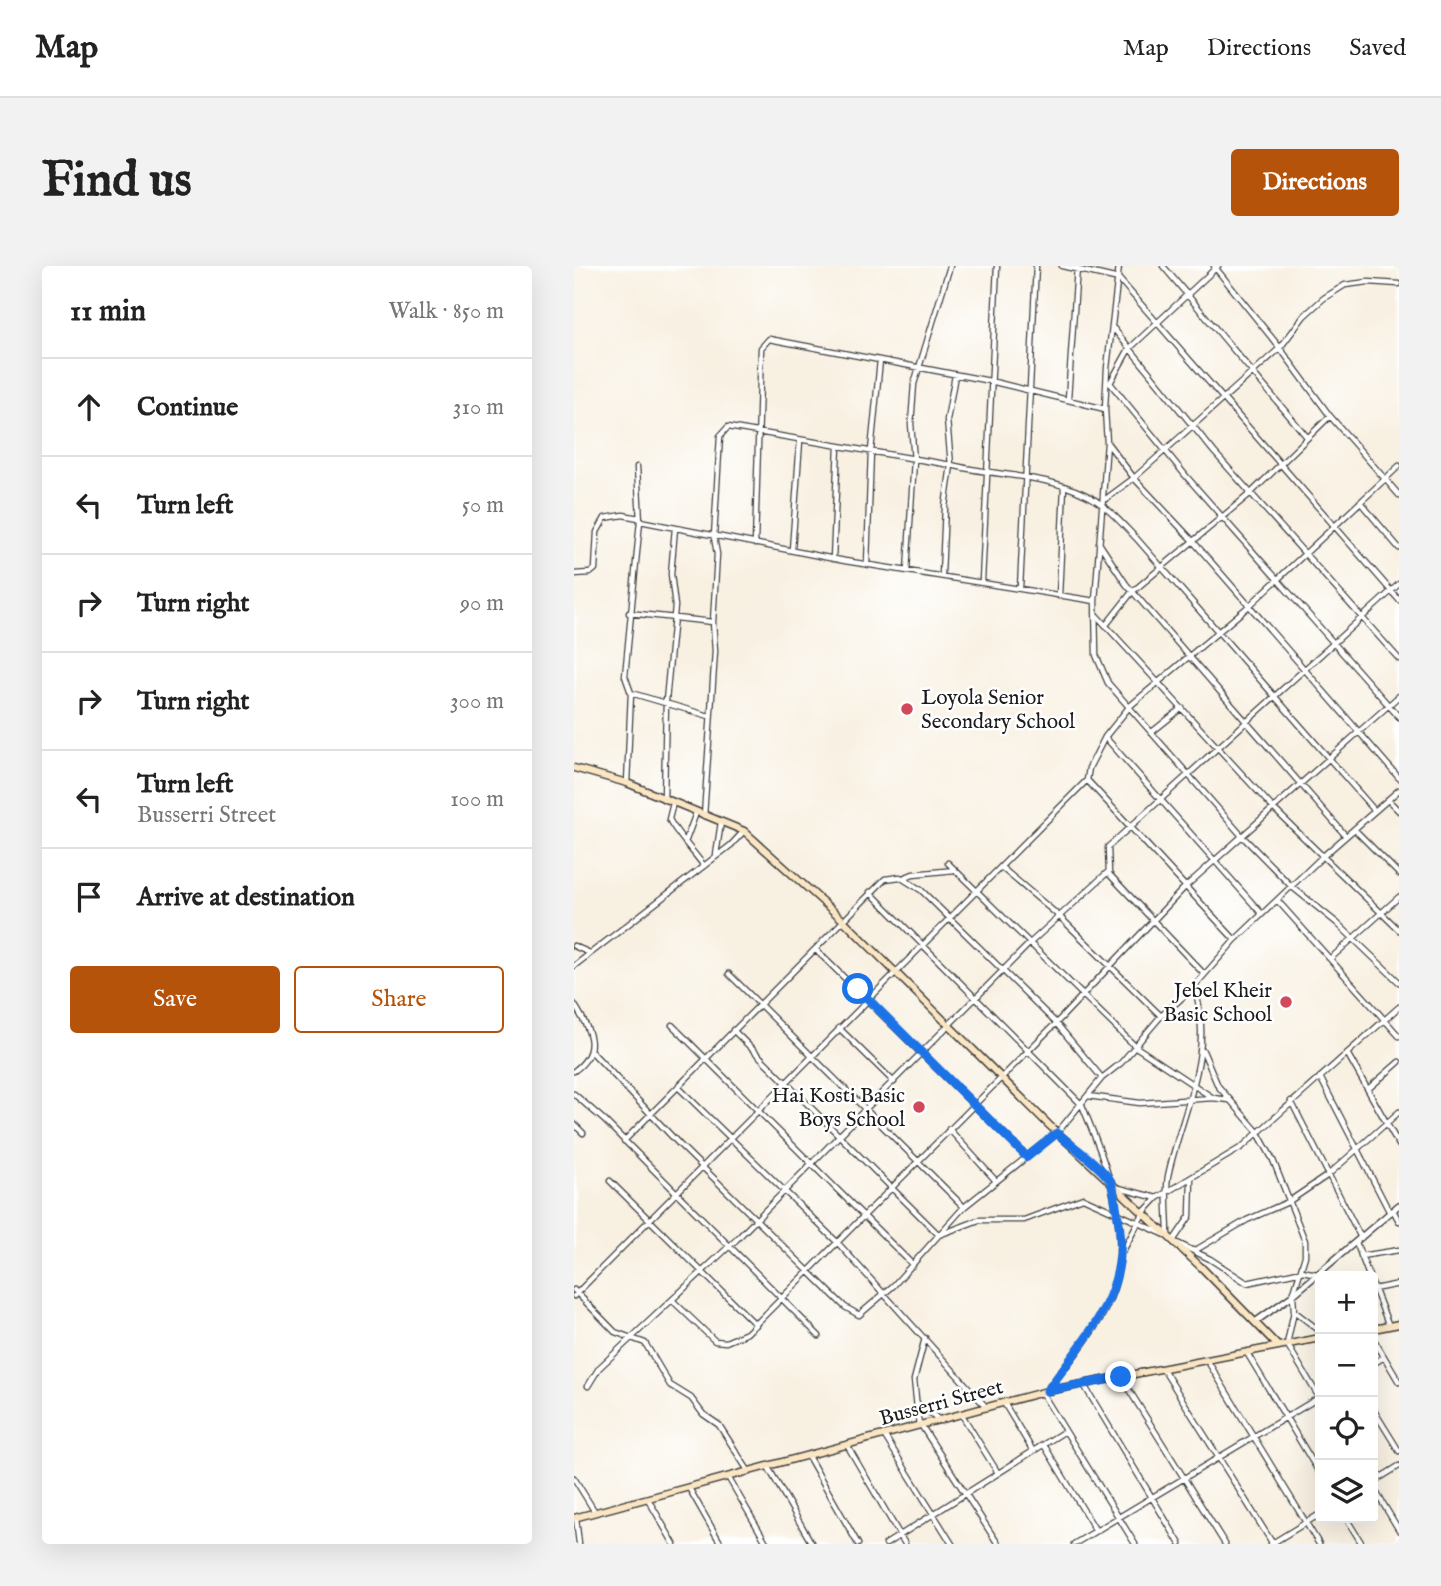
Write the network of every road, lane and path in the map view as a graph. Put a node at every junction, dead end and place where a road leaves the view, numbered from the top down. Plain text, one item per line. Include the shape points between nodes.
1 (950, 266) edge
2 (997, 266) edge
3 (1036, 266) edge
4 (1062, 266) edge
5 (1119, 266) edge
6 (1163, 266) edge
7 (1077, 267) edge
8 (1216, 267) edge
9 (1119, 279) junction
10 (1399, 284) edge
11 (1186, 293) junction
12 (1158, 321) junction
13 (1114, 329) junction
14 (1280, 348) junction
15 (1129, 349) junction
16 (880, 360) junction
17 (919, 368) junction
18 (1251, 371) junction
19 (954, 375) junction
20 (990, 382) junction
21 (1110, 383) junction
22 (1106, 390) junction
23 (1031, 391) junction
24 (1223, 398) junction
25 (1068, 399) junction
26 (1105, 409) junction
27 (1331, 416) junction
28 (1192, 426) junction
29 (759, 432) junction
30 (1307, 437) junction
31 (800, 441) junction
32 (1107, 443) junction
33 (838, 446) junction
34 (871, 451) junction
35 (1166, 451) junction
36 (914, 460) junction
37 (951, 465) junction
38 (1280, 465) junction
39 (1399, 466) edge
40 (637, 467) dead end
41 (986, 474) junction
42 (1026, 478) junction
43 (1135, 478) junction
44 (1385, 478) junction
45 (1063, 487) junction
46 (1251, 493) junction
47 (1399, 495) edge
48 (1360, 502) junction
49 (1103, 503) junction
50 (1222, 516) junction
51 (640, 519) junction
52 (1334, 527) junction
53 (675, 528) junction
54 (714, 537) junction
55 (1192, 540) junction
56 (1099, 543) junction
57 (755, 544) junction
58 (1399, 548) edge
59 (792, 550) junction
60 (1306, 554) junction
61 (833, 559) junction
62 (867, 564) junction
63 (1161, 568) junction
64 (907, 571) junction
65 (574, 574) edge
66 (942, 575) junction
67 (1277, 580) junction
68 (982, 581) junction
69 (1399, 584) edge
70 (1020, 588) junction
71 (1391, 591) junction
72 (1132, 592) junction
73 (1059, 596) junction
74 (1399, 600) edge
75 (1095, 601) junction
76 (1249, 606) junction
77 (629, 613) junction
78 (1097, 616) junction
79 (672, 617) junction
80 (1361, 618) junction
81 (713, 622) junction
82 (1106, 625) junction
83 (1218, 633) junction
84 (1332, 643) junction
85 (1188, 657) junction
86 (1399, 659) edge
87 (1304, 668) junction
88 (1159, 682) junction
89 (631, 693) junction
90 (1275, 695) junction
91 (1399, 696) edge
92 (666, 701) junction
93 (1389, 705) junction
94 (1130, 706) junction
95 (1182, 708) junction
96 (709, 716) junction
97 (1399, 716) edge
98 (1246, 722) junction
99 (1152, 732) junction
100 (1359, 733) junction
101 (1105, 737) junction
102 (1219, 748) junction
103 (1329, 759) junction
104 (574, 768) edge
105 (1188, 774) junction
106 (1399, 778) edge
107 (1087, 780) junction
108 (627, 783) junction
109 (1301, 785) junction
110 (1399, 790) edge
111 (1158, 799) junction
112 (664, 800) junction
113 (1388, 800) junction
114 (673, 803) junction
115 (1274, 809) junction
116 (1375, 811) junction
117 (1399, 811) edge
118 (696, 813) junction
119 (704, 816) junction
120 (721, 822) junction
121 (1129, 827) junction
122 (1354, 830) junction
123 (744, 831) junction
124 (1242, 836) junction
125 (1346, 836) junction
126 (686, 839) junction
127 (716, 856) junction
128 (1321, 858) junction
129 (1214, 862) junction
130 (948, 863) dead end
131 (704, 866) junction
132 (1002, 868) junction
133 (956, 870) junction
134 (1108, 872) junction
135 (1399, 874) edge
136 (903, 878) junction
137 (1291, 886) junction
138 (1185, 887) junction
139 (978, 889) junction
140 (870, 892) junction
141 (1399, 897) edge
142 (1277, 900) junction
143 (1381, 912) junction
144 (1262, 914) junction
145 (1059, 916) junction
146 (948, 917) junction
147 (843, 920) junction
148 (1151, 921) junction
149 (1399, 930) edge
150 (1039, 935) junction
151 (1352, 938) junction
152 (1235, 940) junction
153 (1031, 942) junction
154 (922, 944) junction
155 (574, 946) edge
156 (816, 950) junction
157 (590, 953) junction
158 (1041, 953) junction
159 (1329, 959) junction
160 (1109, 964) junction
161 (574, 966) edge
162 (1003, 970) junction
163 (896, 972) junction
164 (729, 974) dead end
165 (1204, 974) junction
166 (1399, 982) edge
167 (1194, 986) junction
168 (1082, 994) junction
169 (974, 998) junction
170 (869, 999) junction
171 (760, 1002) junction
172 (574, 1004) edge
173 (1399, 1007) edge
174 (1161, 1016) junction
175 (1382, 1020) junction
176 (1056, 1023) junction
177 (948, 1024) junction
178 (672, 1025) dead end
179 (839, 1028) junction
180 (733, 1030) junction
181 (1399, 1036) edge
182 (1136, 1047) junction
183 (1202, 1050) junction
184 (1028, 1051) junction
185 (592, 1052) junction
186 (1347, 1053) junction
187 (921, 1054) junction
188 (813, 1055) junction
189 (704, 1059) junction
190 (1399, 1062) edge
191 (574, 1071) edge
192 (1001, 1077) junction
193 (1320, 1077) junction
194 (1102, 1078) junction
195 (786, 1082) junction
196 (894, 1082) junction
197 (1193, 1085) junction
198 (678, 1087) junction
199 (1368, 1089) junction
200 (574, 1094) edge
201 (1087, 1096) junction
202 (1213, 1098) junction
203 (1188, 1100) junction
204 (1230, 1100) junction
205 (1292, 1101) junction
206 (974, 1104) junction
207 (1083, 1105) junction
208 (866, 1108) junction
209 (760, 1112) junction
210 (1399, 1112) edge
211 (651, 1115) junction
212 (1388, 1122) junction
213 (574, 1124) edge
214 (949, 1129) junction
215 (1257, 1131) junction
216 (583, 1133) dead end
217 (1057, 1133) junction
218 (839, 1135) junction
219 (732, 1140) junction
220 (624, 1141) junction
221 (1399, 1145) edge
222 (1357, 1149) junction
223 (1027, 1157) junction
224 (917, 1160) junction
225 (811, 1162) junction
226 (704, 1168) junction
227 (1328, 1175) junction
228 (1191, 1177) junction
229 (610, 1181) dead end
230 (996, 1181) junction
231 (1111, 1181) junction
232 (891, 1187) junction
233 (1119, 1188) junction
234 (785, 1190) junction
235 (1167, 1191) junction
236 (677, 1195) junction
237 (1157, 1199) junction
238 (1288, 1202) junction
239 (1399, 1205) edge
240 (964, 1207) junction
241 (1144, 1212) junction
242 (1391, 1212) junction
243 (1118, 1215) junction
244 (862, 1216) junction
245 (757, 1219) junction
246 (1399, 1222) edge
247 (649, 1223) junction
248 (1138, 1224) junction
249 (939, 1235) junction
250 (1170, 1239) junction
251 (1359, 1240) junction
252 (837, 1242) junction
253 (729, 1246) junction
254 (1399, 1250) edge
255 (1194, 1251) junction
256 (1121, 1255) junction
257 (1361, 1256) junction
258 (913, 1265) junction
259 (810, 1271) junction
260 (1302, 1271) junction
261 (1325, 1271) edge
262 (1367, 1271) edge
263 (701, 1273) junction
264 (1315, 1276) edge
265 (1315, 1280) edge
266 (1399, 1284) edge
267 (1378, 1286) edge
268 (575, 1293) edge
269 (885, 1294) junction
270 (1293, 1295) junction
271 (782, 1299) junction
272 (1378, 1299) edge
273 (673, 1301) junction
274 (1294, 1311) junction
275 (1255, 1322) junction
276 (1399, 1324) edge
277 (756, 1325) junction
278 (1389, 1326) junction
279 (1315, 1327) edge
280 (1378, 1328) edge
281 (644, 1329) junction
282 (819, 1336) dead end
283 (925, 1337) junction
284 (633, 1338) junction
285 (1315, 1339) edge
286 (645, 1343) junction
287 (1287, 1344) junction
288 (1278, 1346) junction
289 (1378, 1347) edge
290 (1247, 1352) junction
291 (1384, 1357) junction
292 (1207, 1360) junction
293 (1378, 1361) edge
294 (1163, 1369) junction
295 (1121, 1377) junction
296 (1399, 1382) edge
297 (1084, 1385) junction
298 (588, 1386) dead end
299 (1315, 1389) edge
300 (1045, 1392) junction
301 (1315, 1400) edge
302 (916, 1403) junction
303 (1004, 1403) junction
304 (987, 1408) junction
305 (962, 1415) junction
306 (1286, 1417) junction
307 (1378, 1417) edge
308 (941, 1421) junction
309 (920, 1426) junction
310 (1065, 1432) junction
311 (884, 1436) junction
312 (1254, 1437) junction
313 (847, 1445) junction
314 (1044, 1445) junction
315 (1033, 1451) junction
316 (1399, 1451) edge
317 (808, 1456) junction
318 (1219, 1458) junction
319 (768, 1466) junction
320 (1315, 1466) edge
321 (1399, 1466) edge
322 (749, 1472) junction
323 (998, 1473) junction
324 (728, 1477) junction
325 (574, 1478) edge
326 (1183, 1479) junction
327 (1378, 1481) edge
328 (689, 1488) junction
329 (964, 1493) junction
330 (1378, 1493) edge
331 (1151, 1498) junction
332 (648, 1499) junction
333 (595, 1513) junction
334 (932, 1514) junction
335 (1118, 1517) junction
336 (1315, 1517) edge
337 (575, 1518) edge
338 (1306, 1522) junction
339 (1349, 1523) edge
340 (1399, 1530) edge
341 (1096, 1531) junction
342 (900, 1535) junction
343 (1084, 1538) junction
344 (579, 1544) edge
345 (674, 1544) edge
346 (720, 1544) edge
347 (767, 1544) edge
348 (812, 1544) edge
349 (858, 1544) edge
350 (886, 1544) edge
351 (905, 1544) edge
352 (952, 1544) edge
353 (998, 1544) edge
354 (1074, 1544) edge
355 (1088, 1544) edge
356 (1135, 1544) edge
357 (1180, 1544) edge
358 (1225, 1544) edge
359 (1272, 1544) edge
360 (1319, 1544) edge
361 (1362, 1544) edge

1 - 17 street
2 - 20 street
3 - 23 street
4 - 7 street
5 - 9 street
6 - 11 street
7 - 9 street
7 - 25 street
8 - 11 street
8 - 14 street
9 - 12 street
9 - 13 street
10 - 14 street via 1345,285 1304,316
11 - 12 street
11 - 18 street
12 - 15 street
12 - 24 street
13 - 15 street
13 - 22 street
14 - 18 street
14 - 27 street
15 - 21 street
15 - 28 street
16 - 17 street
16 - 29 street via 769,339 761,348
16 - 34 street
17 - 19 street
17 - 36 street via 911,424
18 - 24 street
18 - 30 street
19 - 20 street
19 - 37 street via 947,420
20 - 23 street
20 - 41 street
21 - 22 street
21 - 35 street
22 - 26 street
23 - 25 street
23 - 42 street
24 - 28 street
24 - 38 street
25 - 26 street
26 - 32 street
27 - 30 street
27 - 44 street
28 - 35 street
28 - 46 street
29 - 31 street
29 - 54 street via 728,427 720,436
29 - 57 street
30 - 38 street
31 - 33 street
31 - 59 street
32 - 43 street
32 - 49 street
33 - 34 street
33 - 61 street
34 - 36 street
34 - 62 street
35 - 43 street
35 - 50 street
36 - 37 street
36 - 64 street
37 - 41 street
37 - 66 street
38 - 46 street
38 - 52 street
39 - 44 street
40 - 51 street
41 - 42 street
41 - 68 street
42 - 45 street
42 - 70 street
43 - 49 street
43 - 55 street
44 - 47 street
44 - 48 street
45 - 49 street
45 - 73 street
46 - 50 street
46 - 60 street
48 - 52 street
48 - 58 street
49 - 56 street
49 - 63 street
50 - 55 street
50 - 67 street
51 - 53 street
51 - 65 street via 623,515 605,519 597,532 595,569
51 - 77 street
52 - 60 street
52 - 71 street
53 - 54 street
53 - 79 street
54 - 57 street
54 - 81 street
55 - 63 street
55 - 76 street
56 - 72 street
56 - 75 street
57 - 59 street
59 - 61 street
60 - 67 street
60 - 80 street
61 - 62 street
62 - 64 street
63 - 72 street
63 - 83 street
64 - 66 street
66 - 68 street
67 - 76 street
67 - 84 street
68 - 70 street
69 - 71 street
70 - 73 street
71 - 74 street
71 - 80 street
72 - 82 street
72 - 85 street
73 - 75 street
75 - 78 street
76 - 83 street
76 - 87 street
77 - 79 street
77 - 89 street via 625,676
78 - 82 street
78 - 94 street via 1098,666
79 - 81 street
79 - 92 street
80 - 84 street
80 - 86 street
81 - 96 street
82 - 88 street
83 - 85 street
83 - 90 street
84 - 87 street
84 - 93 street
85 - 88 street
85 - 98 street
87 - 90 street
87 - 100 street
88 - 94 street
88 - 95 street
89 - 92 street
89 - 108 street
90 - 98 street
90 - 103 street
91 - 93 street
92 - 96 street
92 - 112 street
93 - 97 street
93 - 100 street
94 - 99 street
94 - 101 street
95 - 99 street
95 - 102 street
96 - 119 street
98 - 102 street
98 - 109 street
99 - 105 street
100 - 103 street
100 - 106 street
101 - 107 street
101 - 111 street
102 - 105 street
102 - 115 street
103 - 109 street
103 - 116 street
104 - 108 main road
105 - 111 street
105 - 124 street
107 - 121 street
107 - 132 street
108 - 112 main road
109 - 115 street
109 - 125 street
110 - 113 street
111 - 121 street
111 - 129 street
112 - 114 main road
113 - 116 street
113 - 117 street
114 - 118 main road
114 - 126 street via 669,819
115 - 124 street
115 - 128 street
116 - 122 street
118 - 119 main road
118 - 126 street
119 - 120 main road
120 - 123 main road
120 - 127 street
121 - 134 street via 1107,849
121 - 138 street
122 - 125 street
122 - 135 street
123 - 127 street
123 - 147 main road
124 - 129 street
124 - 137 street
125 - 128 street
126 - 131 street
127 - 131 street
128 - 137 street
128 - 143 street
129 - 138 street
129 - 144 street
130 - 133 street
131 - 157 street
132 - 139 street
132 - 145 street
133 - 136 street
133 - 139 street
134 - 145 street
134 - 148 street
136 - 140 street via 885,879
136 - 146 street
137 - 142 street
137 - 151 street
138 - 148 street
138 - 152 street
139 - 146 street
139 - 153 street
140 - 147 street
140 - 154 street
141 - 143 street
142 - 144 street
142 - 159 street
143 - 149 street
143 - 151 street
144 - 152 street
145 - 150 street
145 - 160 street
146 - 154 street
146 - 162 street
147 - 156 street
147 - 163 main road
148 - 160 street
148 - 165 street
150 - 153 street
150 - 158 street
151 - 159 street
151 - 166 street
152 - 165 street
153 - 158 street
153 - 162 street
154 - 163 street
154 - 169 street
155 - 157 street
156 - 170 street
156 - 171 street
157 - 161 street
158 - 168 street
159 - 175 street
160 - 168 street
160 - 174 street
162 - 169 street
162 - 176 street
163 - 170 street
163 - 177 main road
164 - 171 street
165 - 167 street
167 - 174 street
167 - 183 street via 1202,1012
168 - 176 street
168 - 182 street
169 - 177 street
169 - 184 street
170 - 179 street
170 - 187 street
171 - 180 street
171 - 188 street
172 - 185 street via 593,1038
173 - 175 street
174 - 182 street
175 - 181 street
175 - 186 street
176 - 184 street
176 - 194 street
177 - 187 street
177 - 192 main road
178 - 189 street
179 - 188 street
179 - 196 street
180 - 189 street
180 - 195 street
182 - 194 street
182 - 197 street
183 - 197 street
183 - 204 street via 1212,1077
184 - 192 street
184 - 207 street
185 - 191 street
185 - 211 street
186 - 193 street
186 - 199 street
187 - 196 street
187 - 206 street
188 - 195 street
188 - 208 street
189 - 198 street
189 - 209 street
190 - 199 street
192 - 206 street
192 - 217 main road
193 - 205 street
193 - 222 street
194 - 201 street
195 - 209 street
195 - 218 street
196 - 208 street
197 - 202 street
197 - 203 street
198 - 211 street
198 - 219 street
199 - 212 street
200 - 220 street
201 - 203 street via 1140,1103
201 - 207 street
202 - 203 street
202 - 204 street
203 - 235 street
204 - 215 street
205 - 215 street
205 - 227 street
206 - 214 street
206 - 223 street
207 - 217 street
207 - 231 street
208 - 218 street
208 - 224 street
209 - 219 street
209 - 225 street
210 - 212 street
211 - 220 street
211 - 226 street
212 - 221 street
212 - 222 street
213 - 216 street
214 - 224 street
214 - 230 street
215 - 228 street via 1241,1147
215 - 238 street
217 - 223 street
217 - 231 main road
218 - 225 street
218 - 232 street
219 - 226 street
219 - 234 street
220 - 236 street
222 - 227 street
222 - 242 street
223 - 230 street
224 - 232 street
224 - 240 street
225 - 234 street
225 - 244 street
226 - 236 street
226 - 245 street
227 - 238 street
227 - 251 street
228 - 235 street
228 - 250 street via 1190,1216
229 - 247 street
230 - 240 street
231 - 233 main road
231 - 243 street
232 - 244 street
232 - 249 street
233 - 237 street
233 - 241 main road
234 - 245 street
234 - 252 street
235 - 237 street
235 - 250 street
236 - 247 street
236 - 253 street
237 - 241 street
238 - 255 street
238 - 260 street via 1305,1241
239 - 242 street
240 - 249 street
241 - 248 street
241 - 250 main road
242 - 246 street
242 - 251 street
243 - 248 street
243 - 249 street via 1083,1198 1024,1220 979,1220
243 - 256 street
244 - 252 street
244 - 258 street
245 - 253 street
245 - 259 street
247 - 263 street
247 - 268 street
248 - 250 street
248 - 256 street
249 - 258 street
250 - 255 street
250 - 275 main road
251 - 257 street
251 - 261 street
252 - 259 street
252 - 269 street
253 - 263 street
253 - 271 street
254 - 257 street
255 - 260 street via 1247,1283
256 - 300 street via 1104,1312
257 - 262 street
258 - 269 street
259 - 269 street via 854,1314 863,1313
259 - 271 street
260 - 264 street
260 - 270 street
263 - 273 street
263 - 277 street
265 - 270 street
266 - 267 street
268 - 284 street via 615,1332
269 - 283 street
270 - 274 street
270 - 275 street
271 - 277 street
271 - 282 street
272 - 278 street
273 - 277 street via 720,1342
273 - 281 street
274 - 279 street
274 - 287 street
275 - 288 main road
276 - 278 main road
278 - 280 main road
281 - 284 street
281 - 286 street
283 - 302 street via 914,1380
283 - 304 street
284 - 286 street
284 - 298 street via 599,1368
285 - 287 main road, Busserri Street
286 - 322 street via 670,1385 719,1425
287 - 288 main road, Busserri Street
287 - 299 street
288 - 290 main road, Busserri Street
289 - 291 street
290 - 292 main road, Busserri Street
290 - 306 street
291 - 293 street
291 - 296 street
292 - 294 main road, Busserri Street
292 - 312 street
294 - 295 main road, Busserri Street
294 - 318 street
295 - 297 main road, Busserri Street
295 - 326 street
297 - 300 main road, Busserri Street
297 - 331 street
300 - 303 main road, Busserri Street
300 - 310 street
301 - 306 street
302 - 308 street
302 - 309 street
303 - 304 main road, Busserri Street
303 - 315 street
304 - 305 main road, Busserri Street
305 - 308 main road, Busserri Street
305 - 323 street
306 - 312 street
306 - 320 street
307 - 316 street
308 - 309 main road, Busserri Street
309 - 311 main road, Busserri Street
309 - 329 street
310 - 314 street
310 - 335 street
311 - 313 main road, Busserri Street
311 - 334 street
312 - 318 street
312 - 338 street
313 - 317 main road, Busserri Street
313 - 342 street
314 - 315 street
314 - 341 street
315 - 323 street
317 - 319 main road, Busserri Street
317 - 349 street
318 - 326 street
318 - 359 street
319 - 322 main road, Busserri Street
319 - 348 street
321 - 327 street
322 - 324 main road, Busserri Street
323 - 329 street
324 - 328 main road, Busserri Street
324 - 347 street
325 - 333 street
326 - 331 street
326 - 358 street
328 - 332 main road, Busserri Street
328 - 346 street
329 - 334 street
329 - 353 street
330 - 340 street
331 - 335 street
331 - 357 street
332 - 333 main road, Busserri Street
332 - 345 street
333 - 337 main road, Busserri Street
334 - 342 street
334 - 352 street
335 - 341 street
335 - 356 street
336 - 338 street
337 - 344 street
338 - 359 street
338 - 360 street
339 - 361 street
341 - 343 street
342 - 350 street
342 - 351 street
343 - 354 street
343 - 355 street

